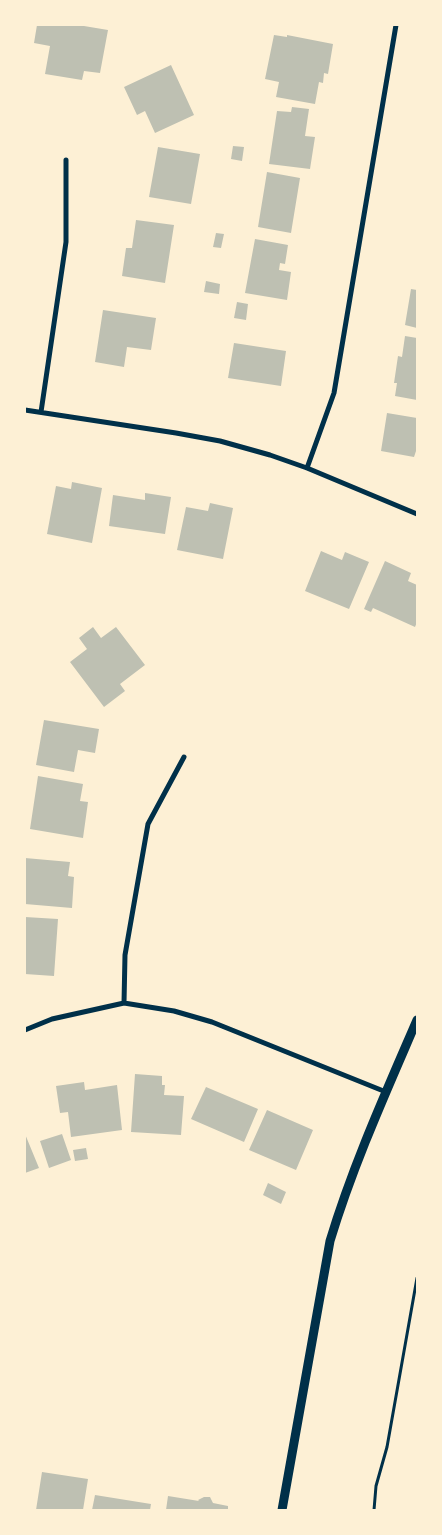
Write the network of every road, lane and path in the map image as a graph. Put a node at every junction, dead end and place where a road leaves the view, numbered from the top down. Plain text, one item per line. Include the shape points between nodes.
1 (396, 25) edge
2 (66, 160) dead end
3 (25, 410) edge
4 (41, 412) junction
5 (307, 468) junction
6 (417, 514) edge
7 (184, 757) dead end
8 (124, 1003) junction
9 (417, 1020) edge
10 (25, 1030) edge
11 (386, 1092) junction
12 (417, 1278) edge
13 (282, 1510) edge
14 (374, 1510) edge

1 - 5 street via 334,392
2 - 4 street via 66,242
3 - 4 street
4 - 5 street via 220,441
5 - 6 street
7 - 8 street via 148,824 125,955
8 - 10 street via 52,1019
8 - 11 street via 174,1011 212,1022
9 - 11 street
11 - 13 street via 330,1241
12 - 14 path

